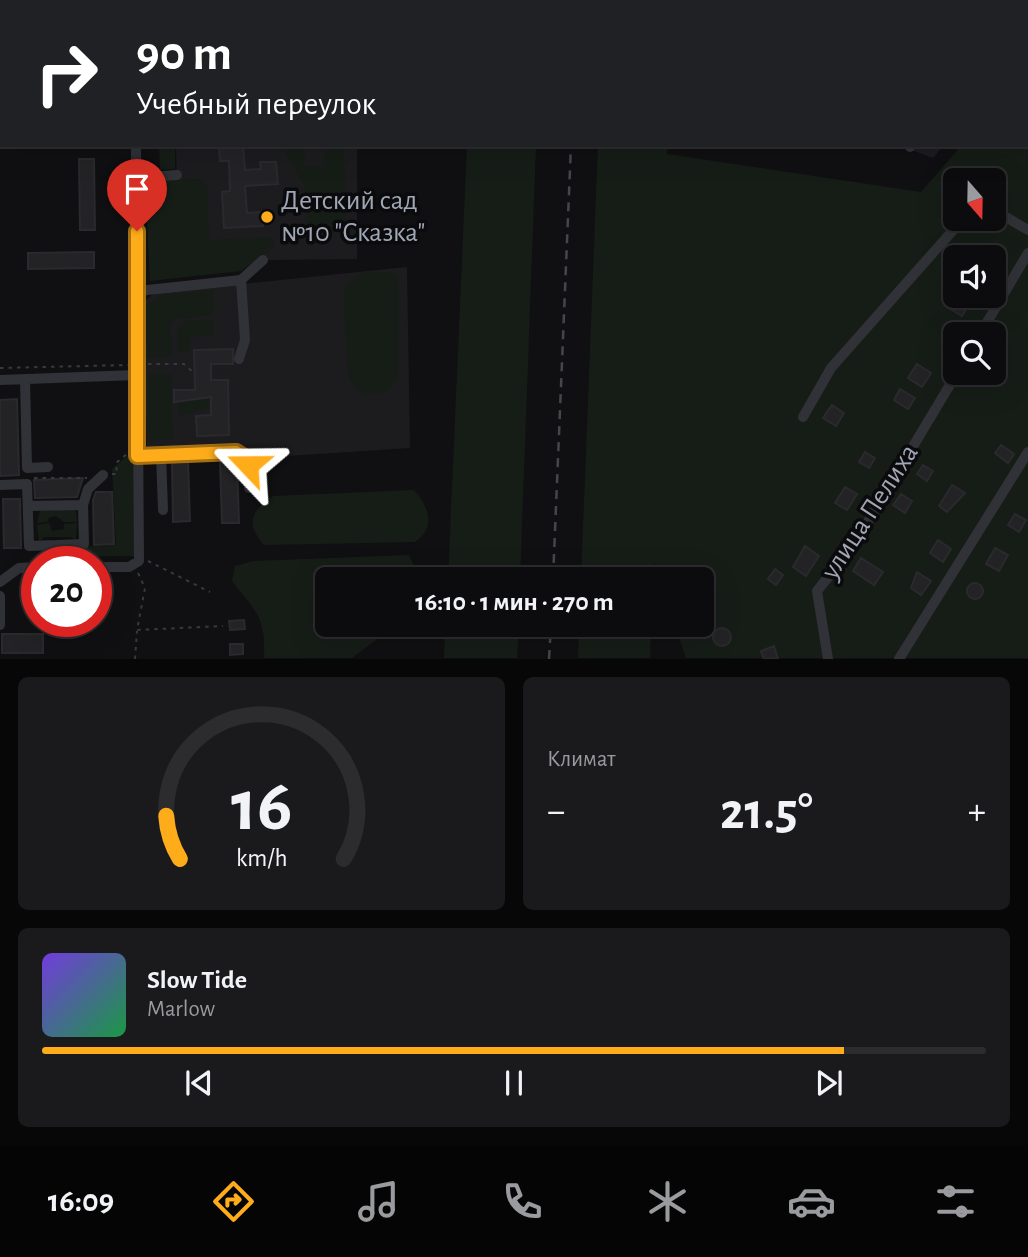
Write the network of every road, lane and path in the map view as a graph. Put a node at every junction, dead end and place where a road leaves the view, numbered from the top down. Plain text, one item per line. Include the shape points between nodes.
1 (136, 147) edge
2 (177, 175) dead end
3 (136, 178) junction
4 (1006, 217) edge
5 (1028, 230) edge
6 (952, 231) edge
7 (1028, 253) edge
8 (263, 260) dead end
9 (241, 280) junction
10 (138, 291) junction
11 (987, 322) edge
12 (239, 359) dead end
13 (144, 364) dead end
14 (0, 368) edge
15 (134, 370) junction
16 (195, 374) dead end
17 (25, 379) junction
18 (0, 380) edge
19 (950, 385) edge
20 (803, 417) dead end
21 (1028, 452) edge
22 (134, 453) junction
23 (161, 455) junction
24 (48, 467) dead end
25 (103, 475) joint
26 (27, 484) junction
27 (0, 485) edge
28 (249, 488) dead end
29 (88, 489) junction
30 (83, 505) junction
31 (28, 506) junction
32 (163, 510) dead end
33 (57, 545) joint
34 (137, 561) junction
35 (112, 565) edge
36 (21, 568) edge
37 (0, 582) edge
38 (210, 592) dead end
39 (0, 596) edge
40 (0, 625) edge
41 (223, 626) dead end
42 (137, 630) junction
43 (135, 659) edge
44 (828, 659) edge
45 (899, 659) edge

1 - 3 street
2 - 3 street
3 - 10 street
4 - 5 street
6 - 20 street via 831,368
7 - 11 street
8 - 9 street
9 - 10 street
9 - 12 street via 245,340
10 - 15 street
13 - 16 path via 184,363
14 - 15 path
15 - 17 street
15 - 22 street via 141,438
17 - 18 street
17 - 24 street via 27,468
19 - 44 street, улица Пелиха via 854,545 817,591
21 - 45 street
22 - 23 street
22 - 25 path via 116,463 117,474
22 - 34 street
23 - 28 street via 236,452 248,465
23 - 32 street
25 - 29 street
26 - 27 street
26 - 29 path via 27,478 86,476
26 - 31 street
29 - 30 street
30 - 31 street
30 - 33 street via 84,544
31 - 33 street via 29,546
34 - 35 street
34 - 38 path
34 - 42 path via 145,588
36 - 37 street
39 - 40 street
41 - 42 path
42 - 43 path

